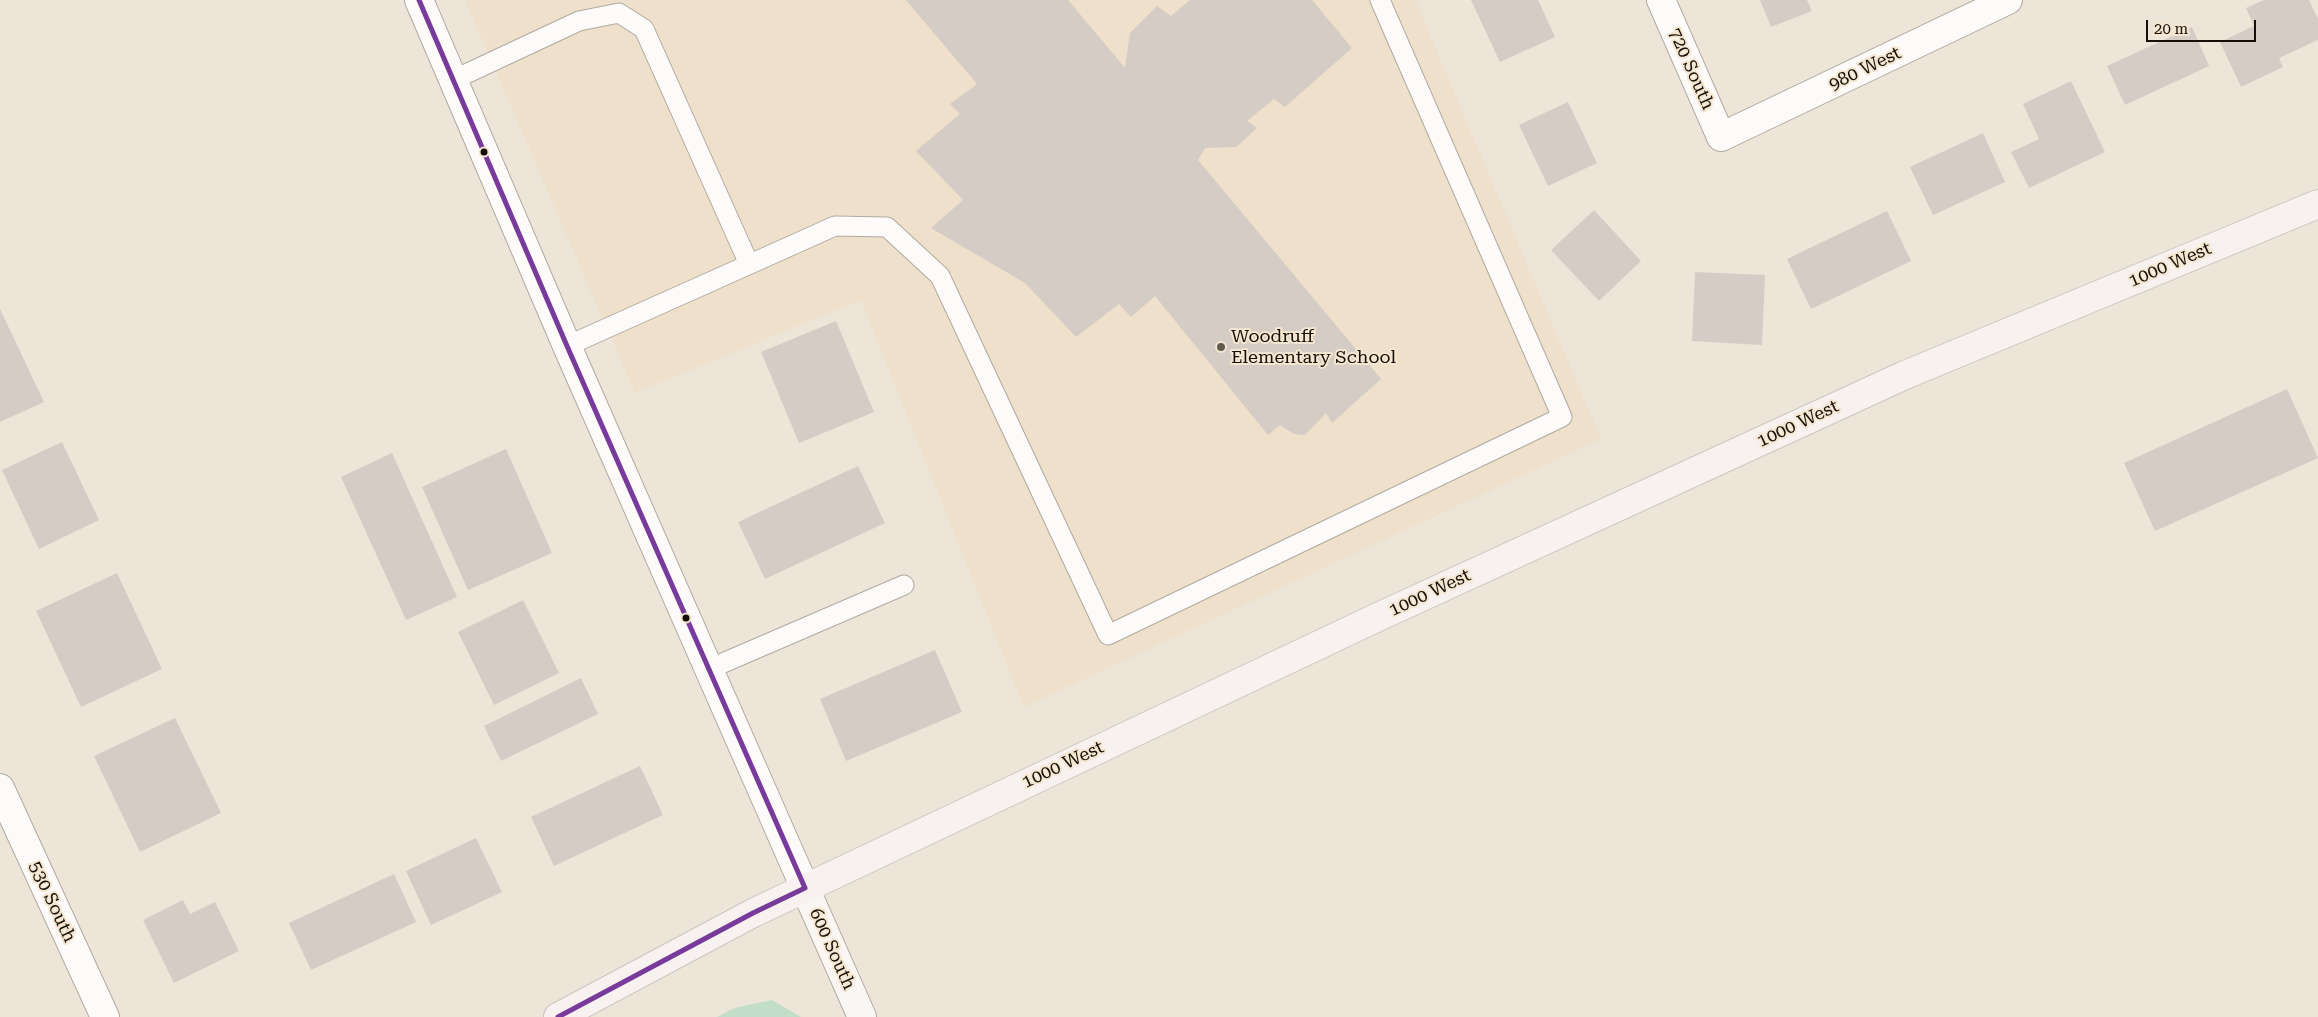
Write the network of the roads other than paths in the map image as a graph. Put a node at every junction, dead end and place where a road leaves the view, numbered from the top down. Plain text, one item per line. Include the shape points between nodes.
1 (419, 0) edge
2 (1380, 0) edge
3 (1661, 0) edge
4 (2008, 0) edge
5 (453, 80) junction
6 (1721, 137) joint
7 (2318, 204) edge
8 (749, 264) junction
9 (567, 346) junction
10 (904, 585) dead end
11 (709, 669) junction
12 (0, 788) edge
13 (805, 888) junction
14 (105, 1017) edge
15 (558, 1017) edge
16 (862, 1017) edge

1 - 5 street, 600 South
2 - 8 lane via 1562,417 1108,635 940,276 887,227 836,226
3 - 6 street, 720 South
4 - 6 street, 980 West
5 - 8 lane via 579,20 619,13 644,29
5 - 9 street, 600 South
7 - 13 main road, 1000 West via 1905,375 1378,617
8 - 9 lane
9 - 11 street, 600 South
10 - 11 lane
11 - 13 street, 600 South
12 - 14 street, 530 South
13 - 15 main road, 1000 West
13 - 16 main road, 600 South

